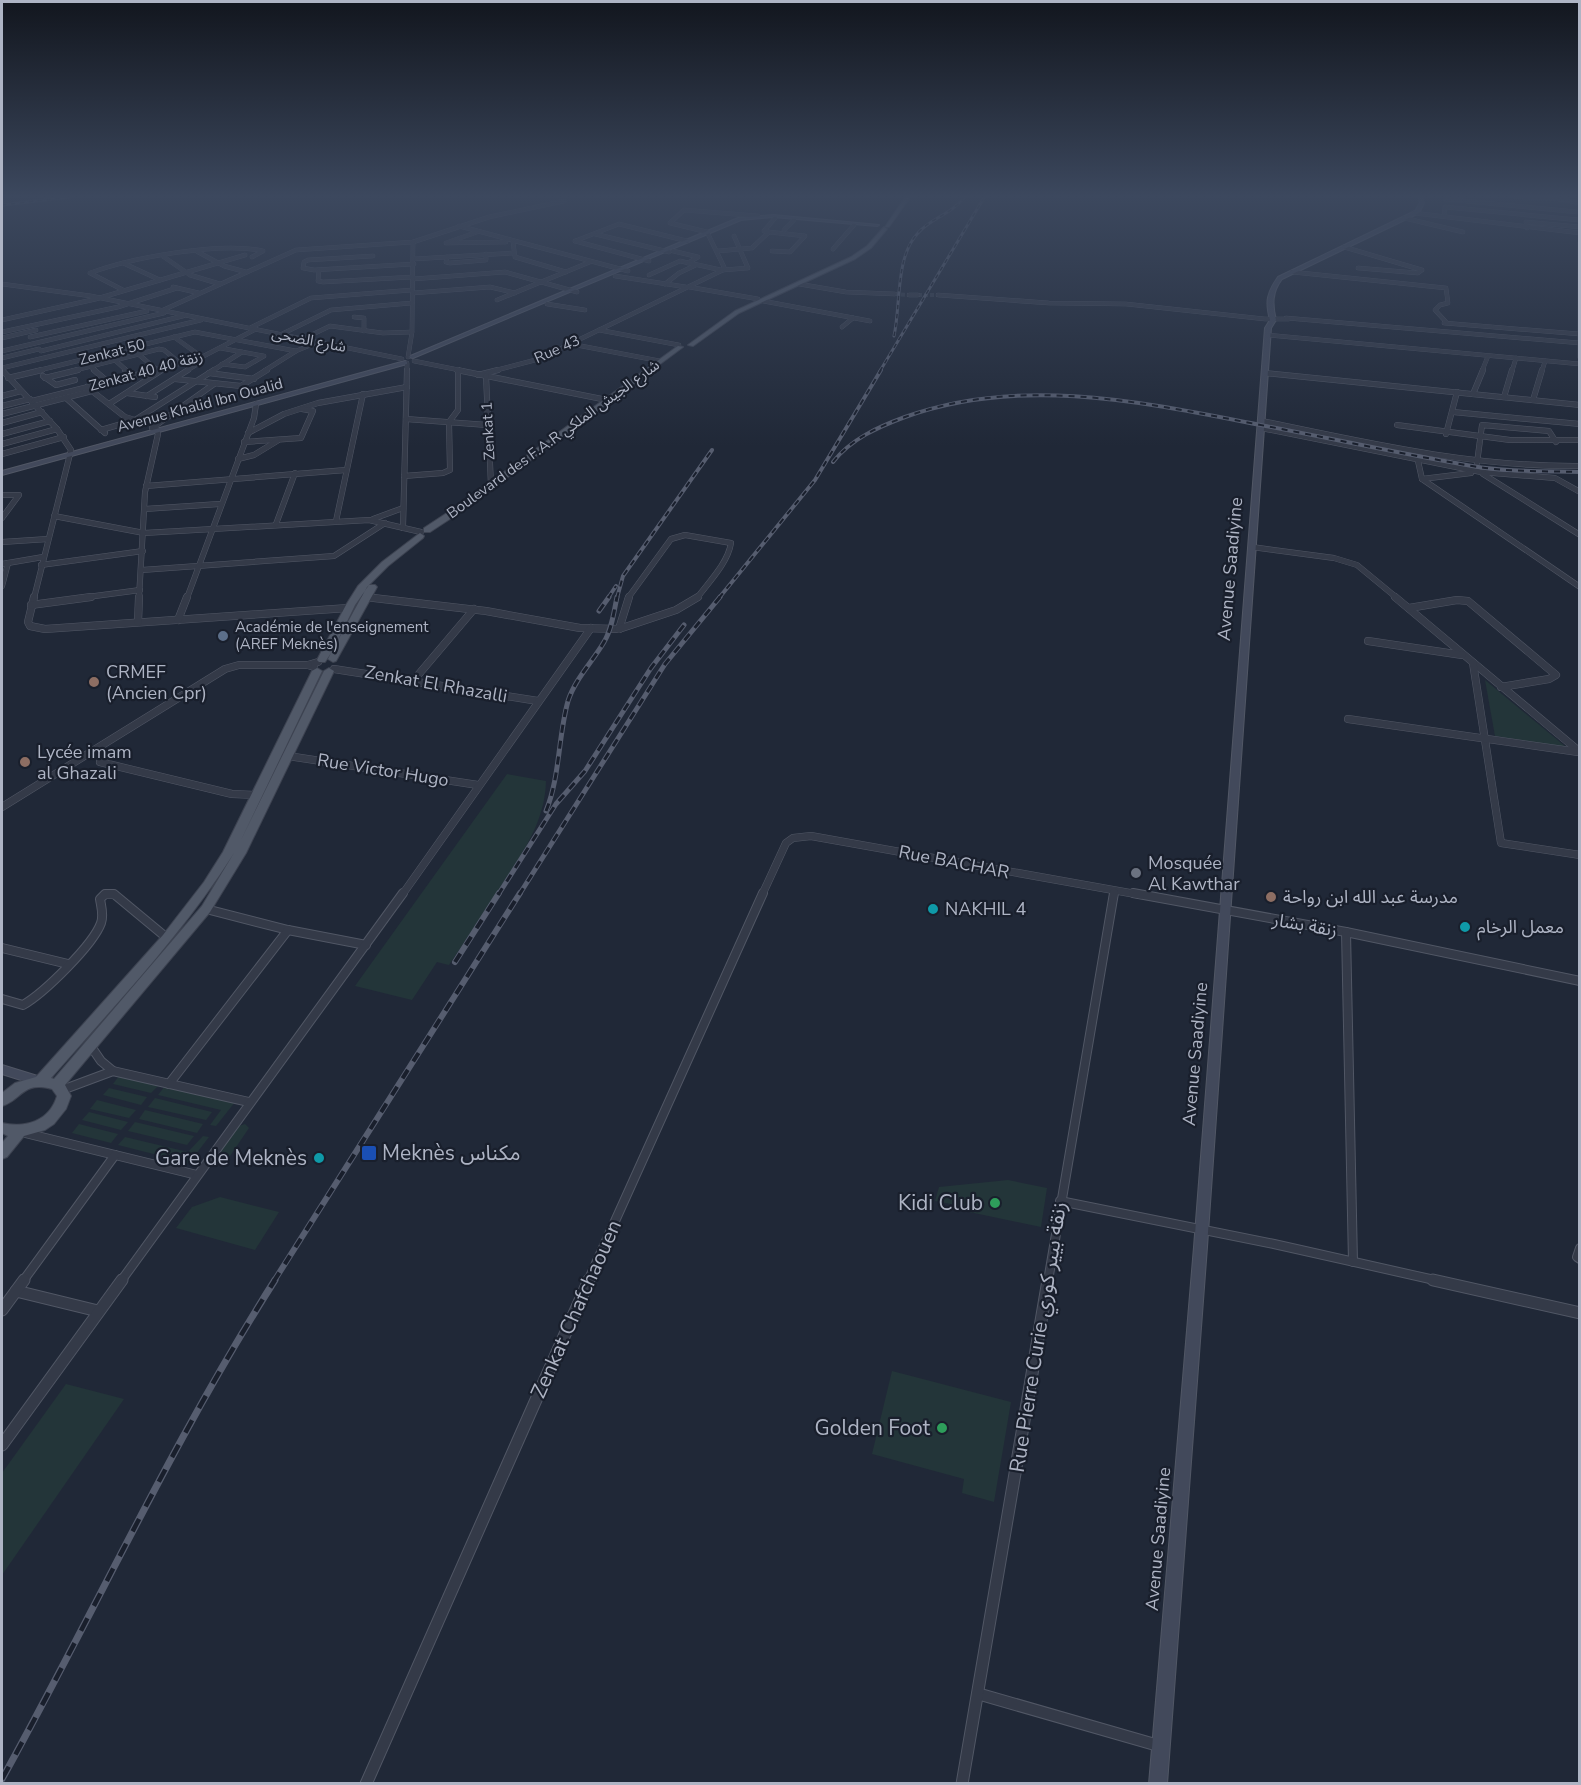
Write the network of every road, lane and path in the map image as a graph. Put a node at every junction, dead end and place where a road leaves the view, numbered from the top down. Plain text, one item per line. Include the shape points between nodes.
1 (102, 279) edge
2 (205, 279) edge
3 (232, 279) edge
4 (318, 279) edge
5 (384, 279) edge
6 (413, 279) edge
7 (530, 279) edge
8 (548, 279) edge
9 (602, 279) edge
10 (606, 279) edge
11 (638, 279) edge
12 (670, 279) edge
13 (703, 279) edge
14 (802, 279) edge
15 (809, 279) edge
16 (1278, 279) edge
17 (1363, 279) edge
18 (160, 280) joint
19 (541, 282) junction
20 (2, 284) edge
21 (220, 284) junction
22 (664, 284) junction
23 (799, 284) junction
24 (1579, 284) edge
25 (688, 287) junction
26 (177, 288) junction
27 (123, 290) junction
28 (412, 291) junction
29 (574, 291) junction
30 (1579, 291) edge
31 (200, 293) junction
32 (515, 293) junction
33 (895, 294) tunnel mouth
34 (909, 295) tunnel mouth
35 (918, 295) tunnel mouth
36 (938, 296) tunnel mouth
37 (96, 299) junction
38 (497, 300) dead end
39 (760, 300) junction
40 (116, 302) junction
41 (549, 302) junction
42 (412, 303) junction
43 (126, 304) junction
44 (140, 307) junction
45 (54, 308) junction
46 (152, 309) junction
47 (585, 310) dead end
48 (160, 311) junction
49 (119, 312) junction
50 (168, 312) junction
51 (60, 314) junction
52 (124, 316) junction
53 (185, 316) junction
54 (354, 317) dead end
55 (65, 318) junction
56 (853, 318) junction
57 (3, 320) edge
58 (204, 320) junction
59 (131, 321) junction
60 (870, 321) dead end
61 (1269, 322) junction
62 (1446, 322) junction
63 (69, 323) junction
64 (14, 324) junction
65 (1366, 326) junction
66 (1579, 326) edge
67 (2, 327) edge
68 (74, 327) junction
69 (842, 327) dead end
70 (249, 328) junction
71 (18, 329) junction
72 (256, 329) junction
73 (364, 330) junction
74 (599, 330) junction
75 (1444, 331) junction
76 (2, 332) edge
77 (83, 332) junction
78 (412, 332) junction
79 (23, 333) junction
80 (281, 334) junction
81 (1579, 334) edge
82 (27, 337) junction
83 (174, 337) junction
84 (2, 338) edge
85 (94, 338) junction
86 (237, 339) junction
87 (303, 339) junction
88 (120, 340) junction
89 (318, 342) junction
90 (33, 344) junction
91 (102, 344) junction
92 (571, 344) junction
93 (684, 345) junction
94 (1579, 345) edge
95 (130, 348) junction
96 (220, 348) junction
97 (411, 348) junction
98 (434, 349) junction
99 (40, 350) junction
100 (2, 351) edge
101 (296, 351) junction
102 (242, 352) junction
103 (138, 354) junction
104 (1488, 356) junction
105 (47, 357) junction
106 (202, 357) junction
107 (2, 358) edge
108 (1516, 358) junction
109 (1580, 358) edge
110 (115, 360) junction
111 (193, 360) junction
112 (408, 360) junction
113 (660, 361) junction
114 (1545, 361) junction
115 (180, 363) junction
116 (222, 364) junction
117 (1580, 364) edge
118 (90, 366) junction
119 (163, 368) junction
120 (2, 369) edge
121 (156, 369) junction
122 (458, 370) junction
123 (37, 371) junction
124 (66, 372) junction
125 (209, 373) junction
126 (1265, 373) junction
127 (478, 375) junction
128 (132, 376) junction
129 (486, 376) junction
130 (45, 378) junction
131 (9, 379) junction
132 (175, 379) junction
133 (254, 379) junction
134 (116, 380) junction
135 (2, 381) edge
136 (108, 382) junction
137 (195, 382) junction
138 (214, 384) junction
139 (87, 387) junction
140 (407, 387) junction
141 (21, 391) junction
142 (92, 391) junction
143 (129, 392) junction
144 (1457, 392) junction
145 (363, 394) junction
146 (1473, 394) junction
147 (2, 396) edge
148 (147, 396) junction
149 (1504, 397) junction
150 (66, 398) junction
151 (155, 398) dead end
152 (607, 400) junction
153 (1533, 400) junction
154 (32, 402) junction
155 (109, 404) junction
156 (256, 404) junction
157 (1580, 405) edge
158 (2, 406) edge
159 (300, 409) junction
160 (42, 412) junction
161 (1453, 412) junction
162 (2, 414) edge
163 (406, 419) junction
164 (50, 421) junction
165 (132, 421) junction
166 (449, 422) junction
167 (1261, 422) junction
168 (2, 423) edge
169 (1580, 424) edge
170 (487, 425) junction
171 (1397, 426) dead end
172 (57, 429) junction
173 (155, 429) junction
174 (3, 432) edge
175 (248, 433) junction
176 (1446, 434) junction
177 (64, 437) junction
178 (1480, 438) junction
179 (20, 439) junction
180 (277, 440) junction
181 (1580, 440) edge
182 (244, 442) junction
183 (1556, 442) junction
184 (2, 444) edge
185 (26, 448) junction
186 (71, 452) junction
187 (2, 454) edge
188 (238, 459) junction
189 (1418, 461) junction
190 (1477, 461) junction
191 (1580, 465) edge
192 (346, 470) junction
193 (2, 472) edge
194 (1481, 472) junction
195 (296, 473) junction
196 (404, 476) junction
197 (231, 479) junction
198 (1422, 479) junction
199 (491, 485) junction
200 (146, 486) junction
201 (1580, 492) edge
202 (2, 495) edge
203 (219, 504) junction
204 (403, 508) junction
205 (145, 509) junction
206 (54, 516) junction
207 (2, 518) edge
208 (369, 520) junction
209 (336, 521) junction
210 (276, 524) junction
211 (385, 524) junction
212 (403, 528) junction
213 (212, 529) junction
214 (144, 533) junction
215 (427, 534) junction
216 (1580, 535) edge
217 (48, 539) junction
218 (2, 542) edge
219 (1252, 547) junction
220 (143, 551) junction
221 (43, 557) junction
222 (4, 563) edge
223 (201, 564) junction
224 (41, 565) junction
225 (142, 570) junction
226 (2, 586) edge
227 (1580, 587) edge
228 (140, 590) junction
229 (365, 597) junction
230 (31, 605) junction
231 (348, 608) junction
232 (1409, 608) junction
233 (474, 609) junction
234 (178, 620) junction
235 (138, 622) junction
236 (591, 628) junction
237 (619, 629) junction
238 (1368, 641) dead end
239 (1463, 655) junction
240 (1473, 663) junction
241 (322, 666) junction
242 (413, 681) junction
243 (1501, 687) junction
244 (538, 701) junction
245 (1348, 719) dead end
246 (1485, 738) junction
247 (1580, 752) edge
248 (288, 756) junction
249 (100, 762) dead end
250 (478, 785) junction
251 (257, 795) junction
252 (2, 807) edge
253 (793, 838) joint
254 (1580, 855) edge
255 (1114, 892) junction
256 (206, 909) junction
257 (1227, 911) junction
258 (288, 930) junction
259 (1346, 932) junction
260 (167, 938) junction
261 (366, 945) junction
262 (2, 948) edge
263 (68, 964) junction
264 (1580, 981) edge
265 (2, 999) edge
266 (90, 1045) junction
267 (2, 1070) edge
268 (113, 1071) junction
269 (40, 1082) junction
270 (169, 1084) junction
271 (60, 1088) junction
272 (2, 1101) edge
273 (249, 1102) junction
274 (2, 1128) edge
275 (20, 1131) junction
276 (2, 1152) edge
277 (115, 1155) junction
278 (196, 1175) junction
279 (1060, 1201) junction
280 (1201, 1229) junction
281 (1580, 1248) edge
282 (1580, 1259) edge
283 (1353, 1262) junction
284 (16, 1291) junction
285 (2, 1310) edge
286 (98, 1311) junction
287 (1580, 1313) edge
288 (2, 1445) edge
289 (979, 1694) junction
290 (1161, 1746) junction
291 (366, 1784) edge
292 (962, 1784) edge
293 (1158, 1784) edge

1 - 27 street
2 - 21 street
3 - 21 street
4 - 5 street
6 - 28 street
7 - 19 street
8 - 19 street
9 - 29 main road, Avenue Khalid Ibn Oualid
10 - 29 main road, Avenue Khalid Ibn Oualid
11 - 22 street
12 - 22 street
13 - 25 street, Rue 43
14 - 39 main road, Boulevard des F.A.R شارع الجيش الملكي
15 - 23 main road, Boulevard des F.A.R شارع الجيش الملكي
16 - 61 main road, Avenue Saadiyine via 1272,289
17 - 62 street via 1447,288 1448,303 1435,310
18 - 26 street
18 - 27 street
19 - 29 street
19 - 32 street
20 - 37 street, شارع الضحى
21 - 31 street
22 - 25 street
23 - 33 street via 854,293
23 - 39 main road, Boulevard des F.A.R شارع الجيش الملكي
24 - 30 street
25 - 39 street
25 - 74 street, Rue 43
26 - 31 street
26 - 43 street
27 - 37 street
28 - 32 street via 486,287
28 - 42 street
28 - 70 street via 311,298
29 - 41 main road, Avenue Khalid Ibn Oualid
30 - 66 street
31 - 48 street
32 - 38 street
34 - 35 street
36 - 61 street via 1126,304 1243,315
37 - 40 street, شارع الضحى
37 - 45 street
39 - 56 street
39 - 93 main road, Boulevard des F.A.R شارع الجيش الملكي
40 - 43 street, شارع الضحى
40 - 51 street
41 - 47 street
41 - 98 main road, Avenue Khalid Ibn Oualid
41 - 112 main road, Avenue Khalid Ibn Oualid
42 - 78 street
42 - 80 street via 331,310
43 - 44 street, شارع الضحى
43 - 55 street
44 - 46 street, شارع الضحى
44 - 49 street
45 - 51 street
45 - 57 street
46 - 48 street, شارع الضحى
46 - 52 street
48 - 50 street, شارع الضحى
49 - 52 street
49 - 63 street
50 - 53 street, شارع الضحى
50 - 59 street
51 - 55 street
51 - 64 street
52 - 59 street
52 - 68 street
53 - 58 street, شارع الضحى
53 - 85 street
54 - 73 street via 364,318
55 - 63 street
55 - 71 street
56 - 60 street
56 - 69 street
57 - 64 street
58 - 70 street, شارع الضحى
58 - 88 street
59 - 77 street
61 - 65 street via 1289,319
61 - 104 street
61 - 126 main road, Avenue Saadiyine
62 - 75 street
62 - 81 street
63 - 68 street
63 - 79 street
64 - 67 street
64 - 71 street
65 - 75 street
65 - 94 street
66 - 81 street
68 - 77 street
68 - 82 street
70 - 72 street, شارع الضحى
71 - 76 street
71 - 79 street
72 - 80 street, شارع الضحى
72 - 86 street, Zenkat 40 زنقة 40
73 - 78 street
73 - 87 street via 330,326
74 - 92 street, Rue 43
74 - 93 street
75 - 94 street
77 - 85 street
77 - 90 street
78 - 97 street
79 - 82 street
79 - 84 street
80 - 87 street, شارع الضحى
81 - 94 street
82 - 90 street
83 - 86 street, Zenkat 50 via 195,332
83 - 95 street, Zenkat 50
83 - 106 street
85 - 91 street
85 - 99 street
86 - 96 street, Zenkat 40 زنقة 40
86 - 101 street, Zenkat 50
87 - 89 street, شارع الضحى
88 - 91 street
88 - 95 street
89 - 101 street
89 - 112 street, شارع الضحى
90 - 99 street
90 - 100 street
91 - 105 street
92 - 113 street
92 - 127 street, Rue 43 via 533,361
93 - 113 main road, Boulevard des F.A.R شارع الجيش الملكي
93 - 215 main road, Boulevard des F.A.R شارع الجيش الملكي
94 - 109 street
95 - 103 street
95 - 123 street, Zenkat 50
96 - 102 street
96 - 106 street, Zenkat 40 زنقة 40
97 - 98 main road
97 - 112 street
98 - 112 main road, Avenue Khalid Ibn Oualid
99 - 105 street
99 - 107 street
101 - 133 street
102 - 116 street
102 - 116 street via 264,356 245,367
103 - 110 street
103 - 115 street via 159,349
103 - 121 street
104 - 108 street
104 - 146 street
105 - 120 street
106 - 111 street, Zenkat 40 زنقة 40
108 - 114 street
108 - 149 street
110 - 118 street
110 - 128 street
111 - 115 street, Zenkat 40 زنقة 40
111 - 132 street via 199,363
112 - 122 street, شارع الضحى
112 - 140 street
112 - 156 main road, Avenue Khalid Ibn Oualid
112 - 173 main road, Avenue Khalid Ibn Oualid
113 - 152 main road, Boulevard des F.A.R شارع الجيش الملكي
114 - 117 street
114 - 153 street
115 - 119 street, Zenkat 40 زنقة 40
116 - 125 street
118 - 124 street
118 - 136 street
119 - 121 street, Zenkat 40 زنقة 40
119 - 143 street
120 - 131 street
121 - 128 street, Zenkat 40 زنقة 40
122 - 127 street, شارع الضحى
122 - 166 street via 458,410
123 - 130 street
123 - 131 street, Zenkat 50
124 - 130 street
124 - 130 street via 76,381 56,385
125 - 133 street
125 - 137 street
126 - 144 street
126 - 167 main road, Avenue Saadiyine
127 - 129 street, شارع الضحى
128 - 134 street, Zenkat 40 زنقة 40
129 - 152 street, شارع الضحى
129 - 170 street, Zenkat 1
131 - 135 street, Zenkat 50
131 - 141 street
132 - 137 street
132 - 148 street
133 - 138 street via 239,387
134 - 136 street, Zenkat 40 زنقة 40
134 - 143 street
136 - 139 street, Zenkat 40 زنقة 40
137 - 138 street
137 - 165 street
138 - 173 street
139 - 142 street
139 - 154 street, Zenkat 40 زنقة 40
140 - 145 street
140 - 163 street
141 - 147 street
141 - 154 street
142 - 150 street
142 - 155 street
143 - 148 street
143 - 155 street
144 - 146 street
144 - 161 street
145 - 159 street
145 - 192 street
146 - 149 street
148 - 151 street
149 - 153 street
150 - 154 street
150 - 165 street via 103,432
152 - 199 main road, Boulevard des F.A.R شارع الجيش الملكي
153 - 157 street
154 - 158 street
154 - 160 street
154 - 162 street
155 - 165 street
156 - 173 main road, Avenue Khalid Ibn Oualid
156 - 175 street
159 - 175 street
159 - 180 street via 313,411 303,436
160 - 164 street
160 - 168 street
161 - 169 street
161 - 176 street
163 - 166 street
163 - 196 street
164 - 172 street
164 - 174 street
166 - 170 street
166 - 196 street via 449,471
167 - 189 street
167 - 190 street
167 - 219 main road, Avenue Saadiyine
170 - 199 street, Zenkat 1
171 - 176 street
172 - 177 street
172 - 179 street
173 - 186 main road, Avenue Khalid Ibn Oualid
173 - 200 street
175 - 182 street
176 - 178 street
177 - 185 street
177 - 186 street
178 - 183 street
178 - 183 street via 1482,425 1487,424 1549,431
178 - 190 street
179 - 184 street
179 - 185 street
180 - 182 street
180 - 188 street via 254,456
181 - 183 street
182 - 188 street
185 - 187 street
186 - 193 main road, Avenue Khalid Ibn Oualid
186 - 206 street
188 - 197 street
189 - 194 street
189 - 198 street
190 - 191 street via 1519,467
192 - 195 street
192 - 209 street
194 - 198 street
194 - 201 street via 1557,479
194 - 216 street
195 - 197 street
195 - 210 street
196 - 204 street
197 - 200 street
197 - 203 street
198 - 227 street
199 - 215 main road, Boulevard des F.A.R شارع الجيش الملكي
200 - 205 street
202 - 207 street via 19,495
203 - 205 street
203 - 213 street
204 - 208 street
204 - 212 street
205 - 214 street
206 - 214 street
206 - 217 street
208 - 209 street
208 - 211 street
209 - 210 street
210 - 213 street
211 - 212 street
211 - 223 street via 334,556
212 - 215 street
213 - 214 street
213 - 223 street
214 - 220 street
215 - 229 main road, Boulevard des F.A.R شارع الجيش الملكي
215 - 231 main road, Boulevard des F.A.R شارع الجيش الملكي via 372,576
217 - 218 street
217 - 221 street
219 - 232 street via 1350,561
219 - 257 main road, Avenue Saadiyine
220 - 224 street
220 - 225 street
221 - 222 street
221 - 224 street
222 - 226 street
223 - 225 street
223 - 234 street
224 - 230 street
225 - 228 street
228 - 230 street
228 - 235 street
229 - 233 street
229 - 241 main road, Boulevard des F.A.R شارع الجيش الملكي
230 - 235 street via 28,622 36,628
231 - 234 street
231 - 241 main road, Boulevard des F.A.R شارع الجيش الملكي
232 - 239 street
232 - 243 street via 1468,601 1556,675
233 - 236 street
233 - 242 street
234 - 235 street
236 - 237 street
236 - 244 street
237 - 237 street via 635,626 696,599 731,543 685,535 671,539 629,596
238 - 239 street
239 - 240 street
240 - 243 street
240 - 246 street
241 - 242 street, Zenkat El Rhazalli
241 - 248 main road, Boulevard des F.A.R شارع الجيش الملكي
241 - 251 main road, Boulevard des F.A.R شارع الجيش الملكي
241 - 252 street, Zenkat El Rhazalli via 239,665 225,669
242 - 244 street, Zenkat El Rhazalli
243 - 247 street
244 - 250 street
245 - 246 street
246 - 247 street
246 - 254 street via 1501,843
248 - 250 street, Rue Victor Hugo
248 - 256 main road, Boulevard des F.A.R شارع الجيش الملكي via 240,854
249 - 251 street via 232,794
250 - 261 street
251 - 260 main road, Boulevard des F.A.R شارع الجيش الملكي via 229,852
253 - 255 street, Rue BACHAR via 811,836
253 - 291 street, Zenkat Chafchaouen via 786,843 665,1107
255 - 257 street, زنقة بشار
255 - 279 street, Rue Pierre Curie زنقة بيير كوري
256 - 258 street
256 - 266 main road, Boulevard des F.A.R شارع الجيش الملكي
257 - 259 street, زنقة بشار
257 - 280 main road, Avenue Saadiyine
258 - 261 street
258 - 270 street
259 - 264 street, زنقة بشار
259 - 283 street
260 - 263 street via 114,894 105,894 99,901 100,925
260 - 269 main road, Boulevard des F.A.R شارع الجيش الملكي
261 - 273 street
262 - 263 street
263 - 265 street via 30,1003 21,1005
266 - 268 street
266 - 271 main road, Boulevard des F.A.R شارع الجيش الملكي
267 - 269 main road
268 - 270 street
268 - 271 street
269 - 271 main road
269 - 272 main road, Boulevard des F.A.R شارع الجيش الملكي via 19,1087
270 - 273 street
271 - 275 main road, Boulevard des F.A.R شارع الجيش الملكي via 63,1104 51,1119 31,1130
273 - 278 street
274 - 275 main road, Boulevard des F.A.R شارع الجيش الملكي
275 - 276 main road, Boulevard des F.A.R شارع الجيش الملكي
275 - 277 street
277 - 278 street
277 - 284 street
278 - 286 street
279 - 280 street
279 - 289 street, Rue Pierre Curie زنقة بيير كوري
280 - 283 street
280 - 290 main road, Avenue Saadiyine
281 - 282 street
283 - 287 street
284 - 285 street
284 - 286 street
286 - 288 street
289 - 290 street
289 - 292 street, Rue Pierre Curie زنقة بيير كوري
290 - 293 main road, Avenue Saadiyine

